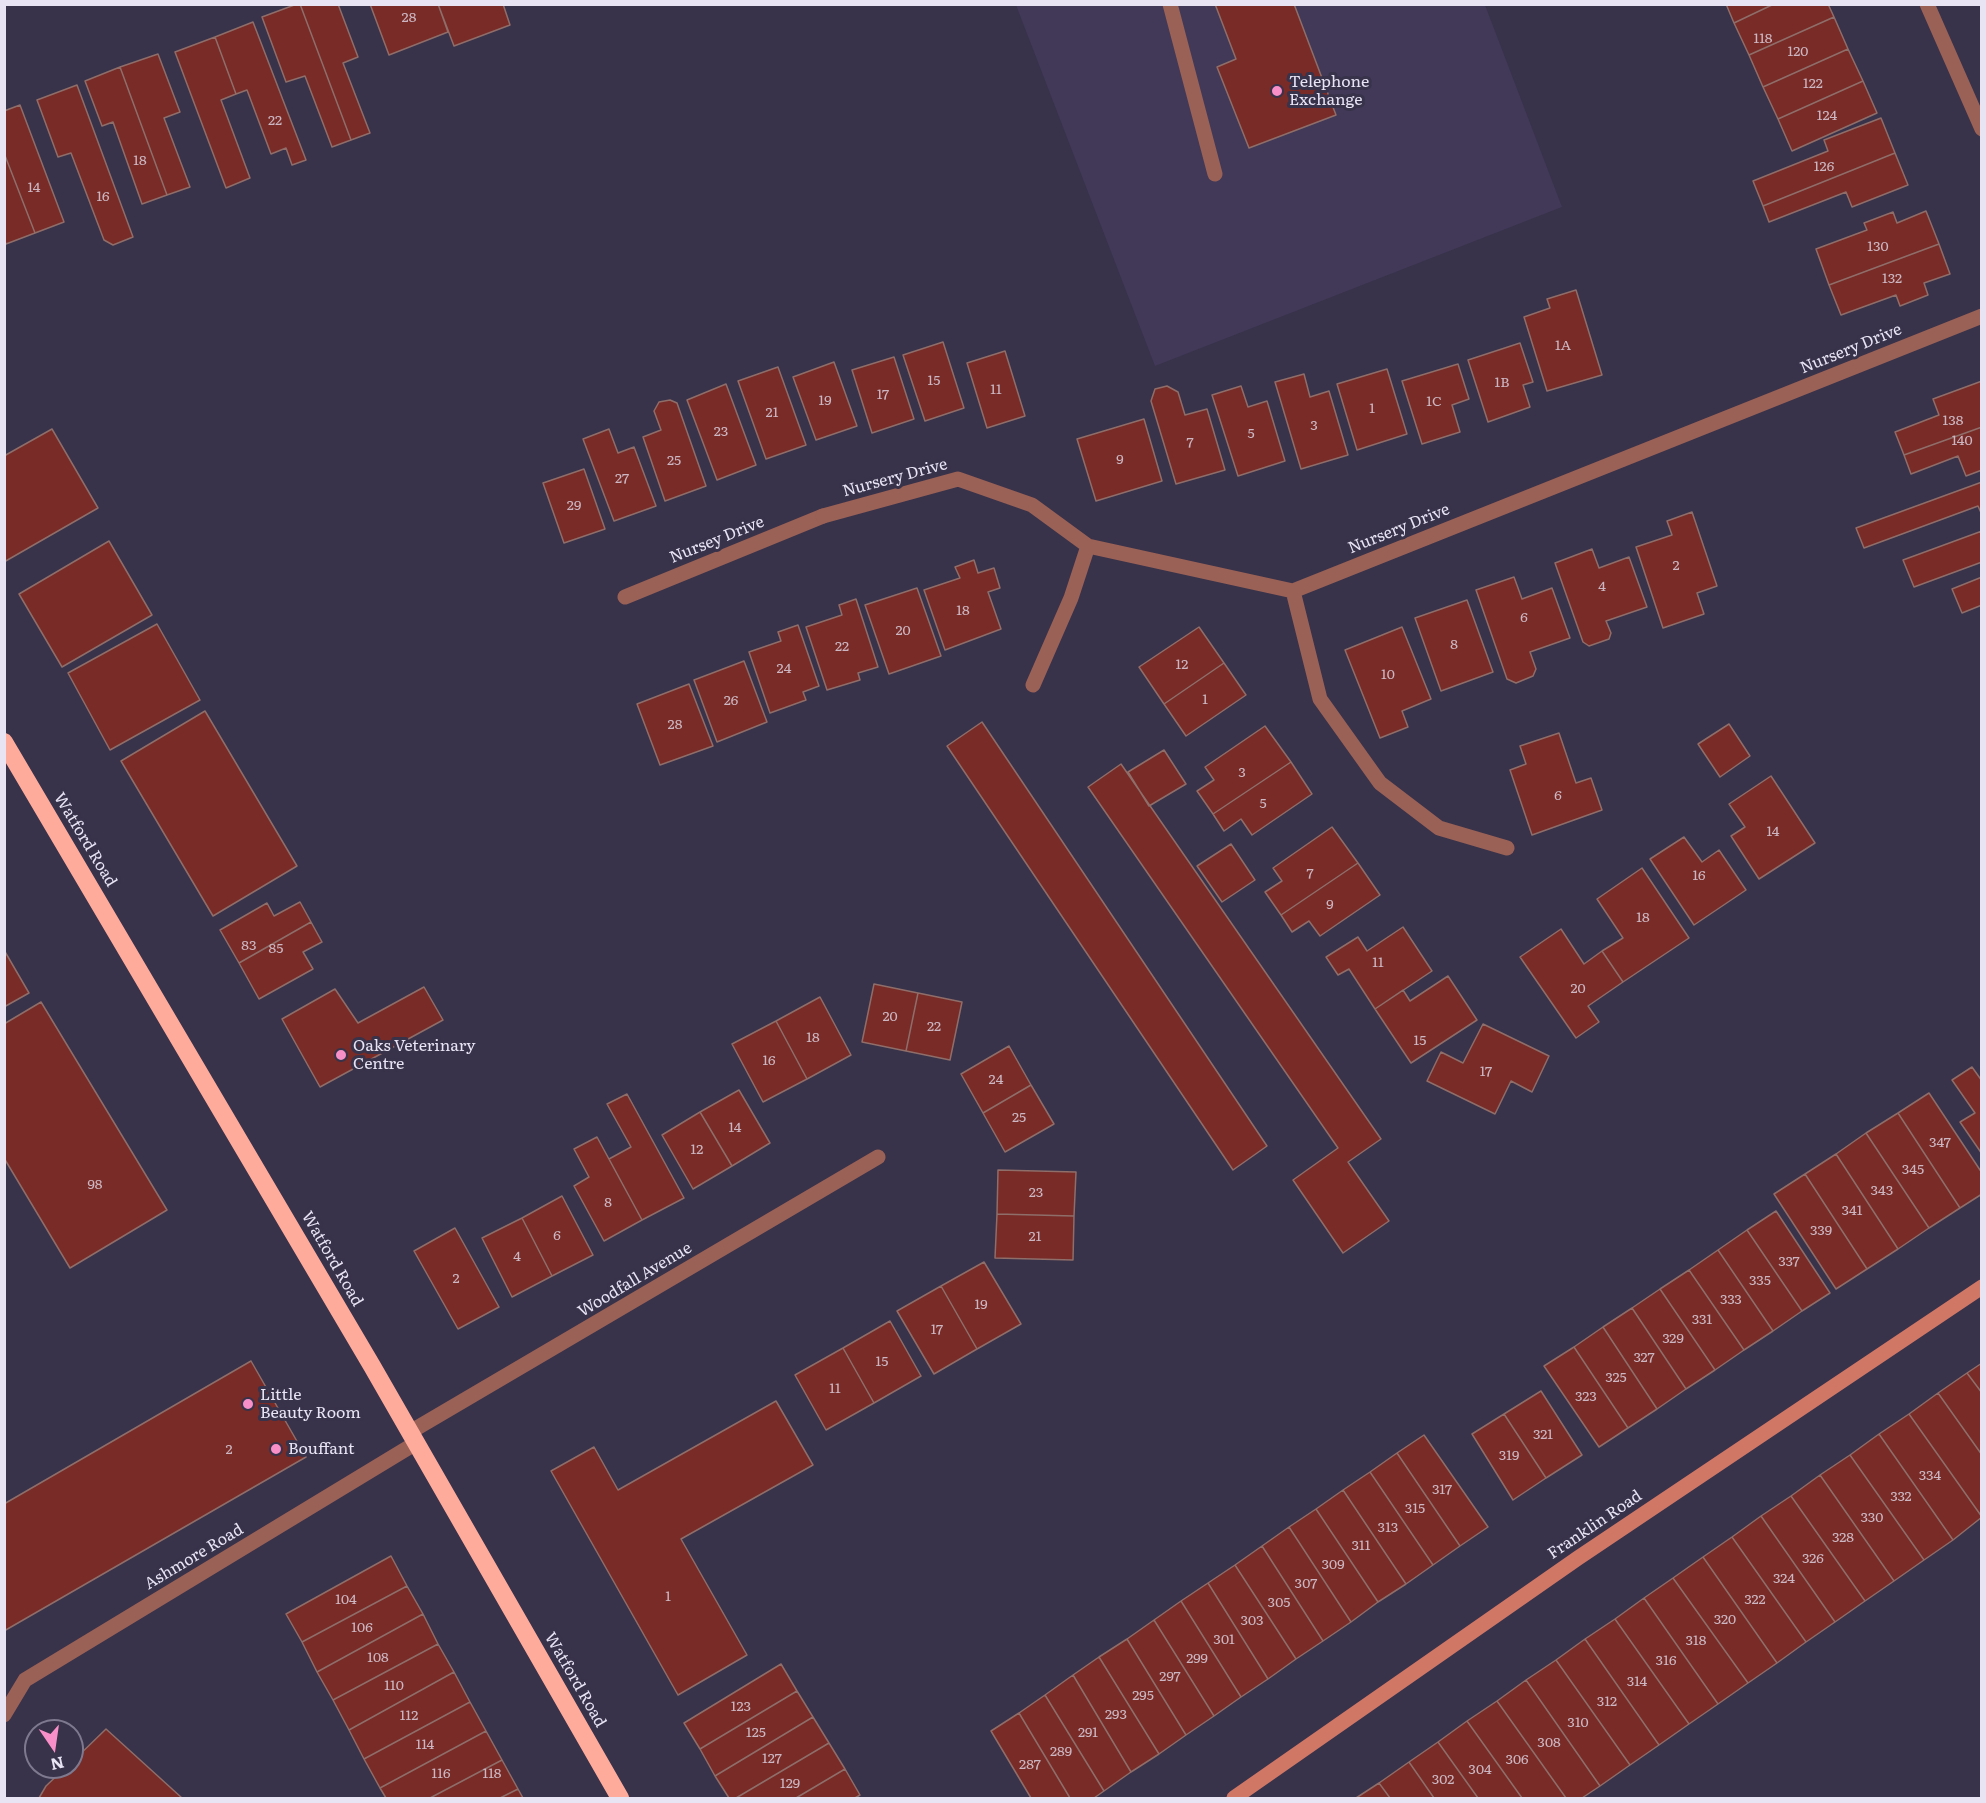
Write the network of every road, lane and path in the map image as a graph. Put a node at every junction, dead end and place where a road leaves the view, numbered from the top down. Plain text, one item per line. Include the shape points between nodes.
1 (1170, 4) edge
2 (1927, 4) edge
3 (1982, 129) edge
4 (1215, 174) dead end
5 (1982, 316) edge
6 (823, 516) joint
7 (1088, 546) junction
8 (1293, 591) junction
9 (625, 597) dead end
10 (1033, 685) dead end
11 (4, 742) edge
12 (1507, 848) dead end
13 (878, 1157) dead end
14 (1982, 1287) edge
15 (413, 1437) junction
16 (4, 1715) edge
17 (620, 1798) edge
18 (1234, 1798) edge

1 - 4 street
2 - 3 street
5 - 8 street, Nursery Drive
6 - 7 street, Nursery Drive via 958,479 1032,504
6 - 9 street, Nursey Drive
7 - 8 street, Nursery Drive
7 - 10 street via 1071,598
8 - 12 street via 1320,699 1380,783 1439,828
11 - 15 highway, Watford Road
13 - 15 street, Woodfall Avenue
14 - 18 street, Franklin Road via 1578,1558
15 - 16 street, Ashmore Road via 25,1680
15 - 17 highway, Watford Road

